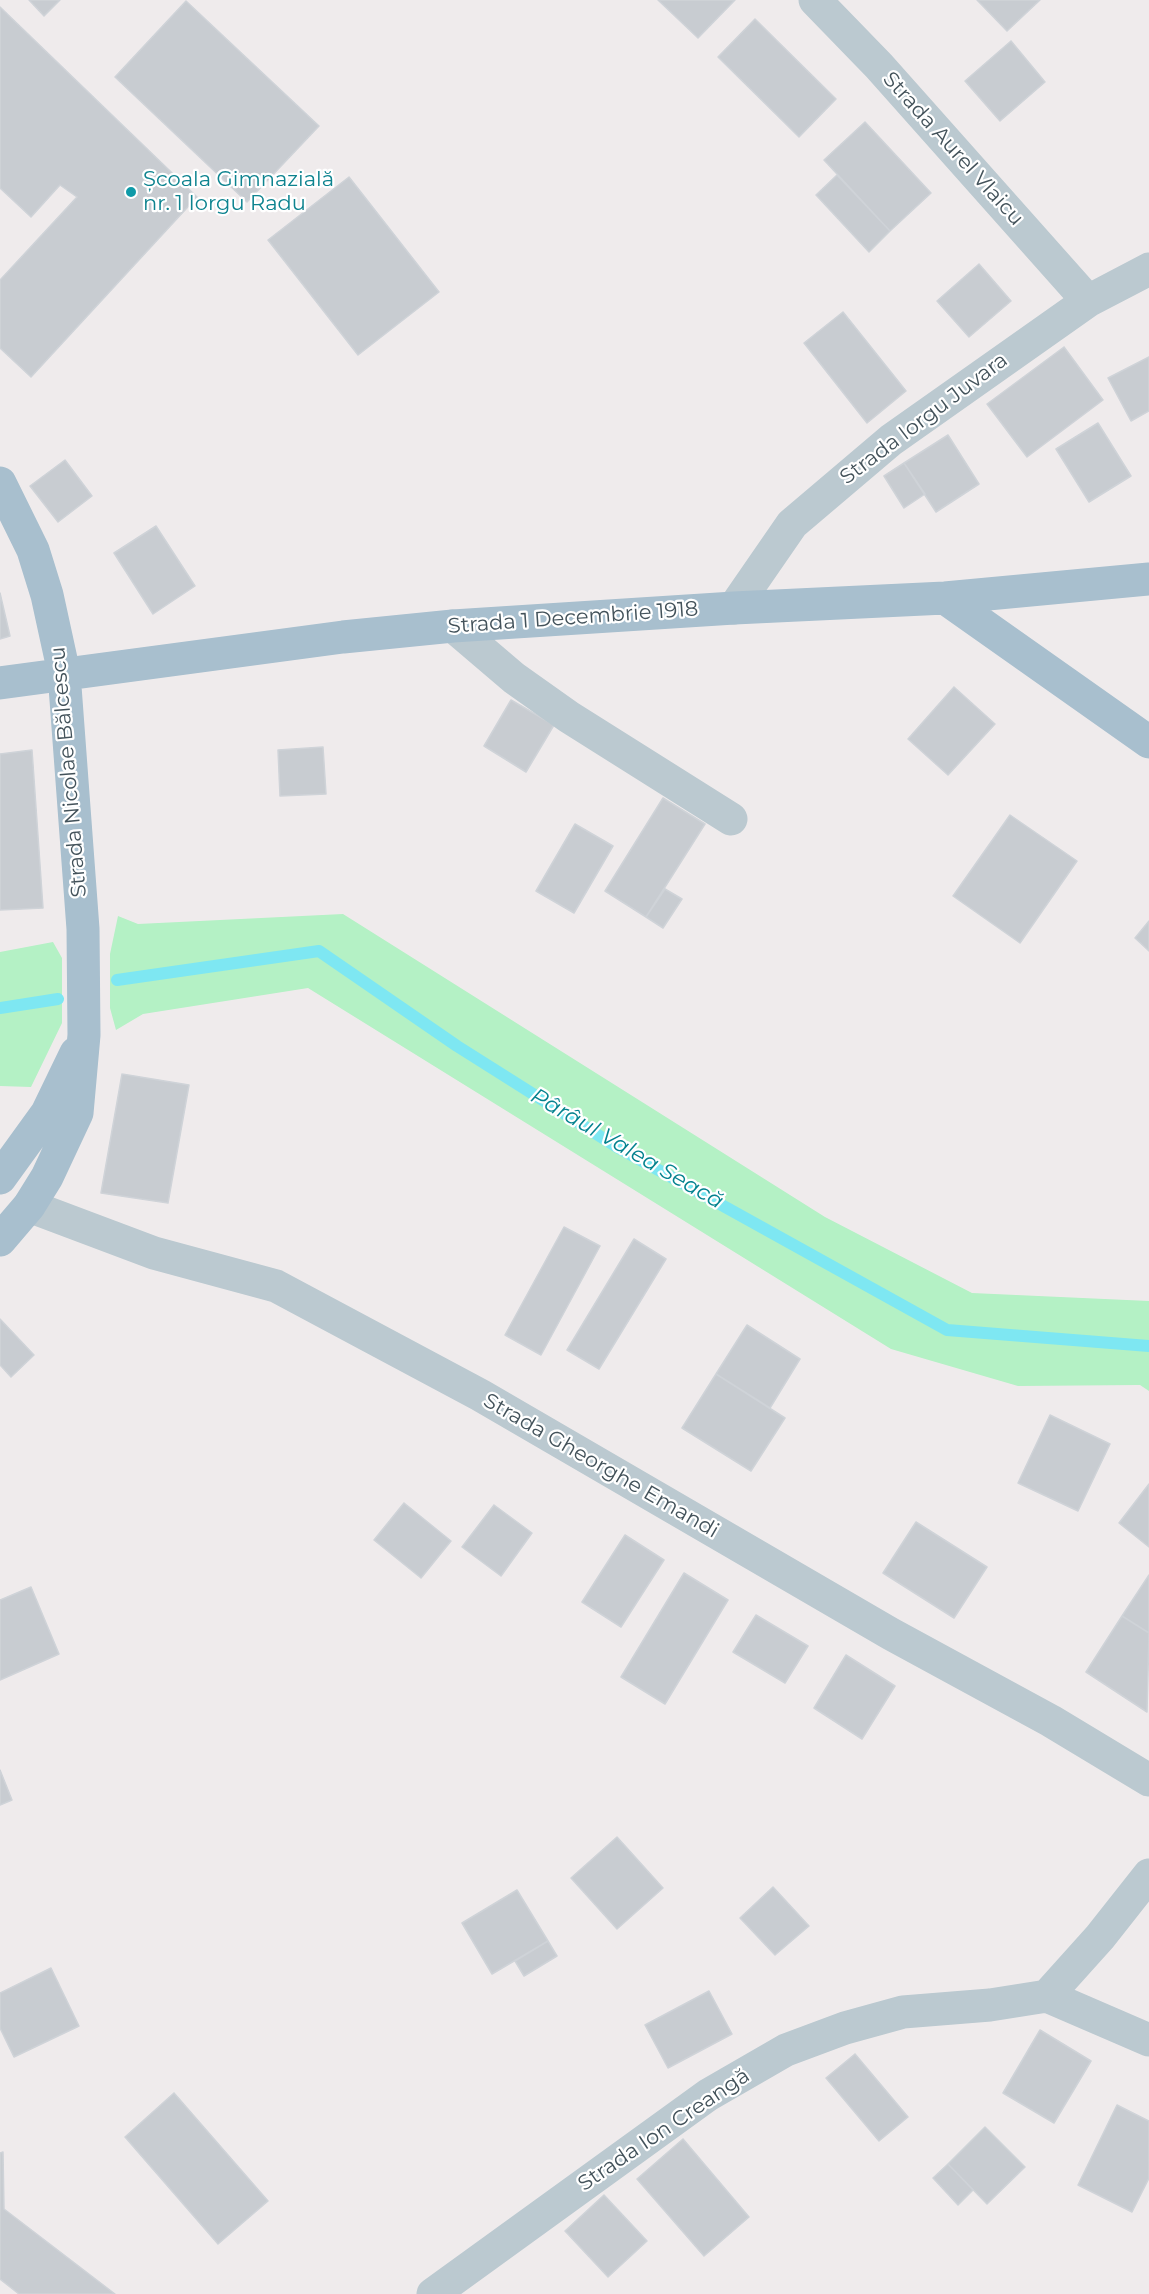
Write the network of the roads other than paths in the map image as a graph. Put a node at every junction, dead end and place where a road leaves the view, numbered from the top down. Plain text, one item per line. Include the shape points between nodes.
1 (815, 0) edge
2 (1149, 269) edge
3 (1088, 301) junction
4 (0, 483) edge
5 (1149, 579) edge
6 (945, 598) junction
7 (734, 608) junction
8 (453, 626) junction
9 (64, 673) junction
10 (0, 683) edge
11 (1149, 742) edge
12 (731, 819) dead end
13 (84, 1035) junction
14 (0, 1178) edge
15 (29, 1206) junction
16 (0, 1240) edge
17 (1149, 1780) edge
18 (1149, 1875) edge
19 (1047, 1996) junction
20 (1149, 2040) edge
21 (433, 2294) edge

1 - 3 street, Strada Aurel Vlaicu via 879,66
2 - 3 street, Strada Iorgu Juvara
3 - 7 street, Strada Iorgu Juvara via 891,440 792,524
4 - 9 main road, Strada Nicolae Bălcescu via 33,550
5 - 6 main road, Strada 1 Decembrie 1918
6 - 7 main road, Strada 1 Decembrie 1918
6 - 11 main road
7 - 8 main road, Strada 1 Decembrie 1918
8 - 9 main road, Strada 1 Decembrie 1918
8 - 12 street via 514,678 569,717
9 - 10 main road, Strada 1 Decembrie 1918
9 - 13 main road, Strada Nicolae Bălcescu via 83,928
13 - 14 main road via 47,1113
13 - 15 main road, Strada Nicolae Bălcescu via 77,1113 64,1146
15 - 16 main road, Strada Nicolae Bălcescu
15 - 17 street, Strada Gheorghe Emandi via 154,1253 276,1286 480,1395
18 - 19 street
19 - 20 street
19 - 21 street, Strada Ion Creangă via 903,2012 786,2050 698,2102

